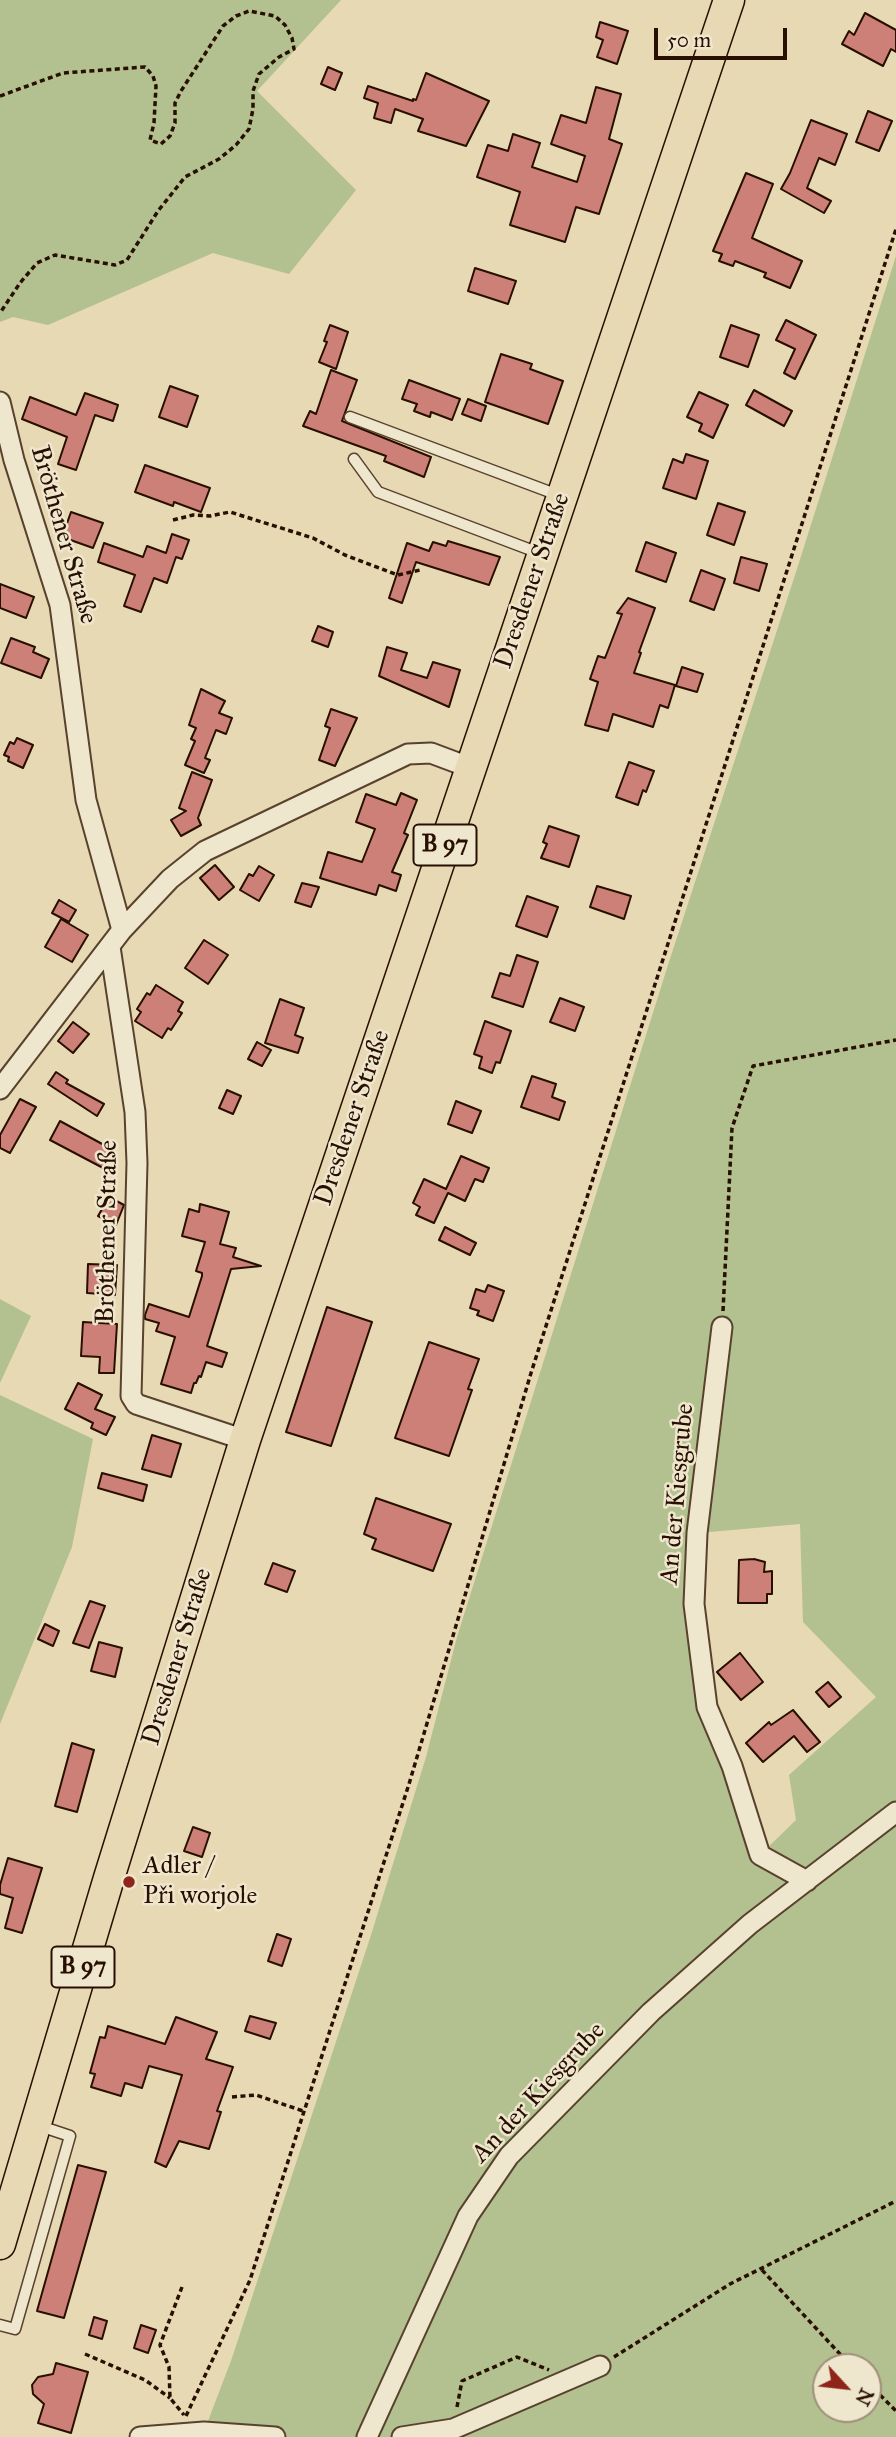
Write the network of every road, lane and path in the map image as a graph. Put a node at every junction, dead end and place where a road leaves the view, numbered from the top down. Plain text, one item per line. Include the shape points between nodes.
1 (729, 0) edge
2 (0, 96) edge
3 (896, 229) edge
4 (0, 313) edge
5 (0, 402) edge
6 (350, 417) dead end
7 (354, 460) dead end
8 (562, 496) junction
9 (173, 520) dead end
10 (542, 555) junction
11 (420, 570) dead end
12 (471, 768) junction
13 (122, 930) junction
14 (110, 947) junction
15 (896, 1040) edge
16 (0, 1089) edge
17 (722, 1327) joint
18 (245, 1440) junction
19 (896, 1812) edge
20 (807, 1881) junction
21 (232, 2097) dead end
22 (303, 2111) junction
23 (35, 2125) junction
24 (896, 2201) edge
25 (0, 2244) edge
26 (762, 2270) junction
27 (182, 2287) dead end
28 (0, 2325) edge
29 (839, 2353) edge
30 (86, 2354) dead end
31 (600, 2365) joint
32 (558, 2383) junction
33 (882, 2397) edge
34 (170, 2398) junction
35 (896, 2411) edge
36 (181, 2425) junction
37 (453, 2429) junction
38 (140, 2437) edge
39 (275, 2437) edge
40 (367, 2437) edge
41 (402, 2437) edge

1 - 8 main road, Dresdener Straße / B 97
2 - 4 path via 63,73 145,67 156,86 150,139 161,144 175,123 175,103 181,91 223,26 249,12 275,16 292,38 294,50 259,74 249,129 219,159 185,177 127,260 115,265 55,255 37,263
3 - 22 path via 531,1373 409,1784
5 - 13 street, Bröthener Straße via 60,605 86,800
6 - 8 lane
7 - 10 lane via 378,492
8 - 10 main road, Dresdener Straße / B 97
9 - 11 path via 230,512 313,538 398,575
10 - 12 main road, Dresdener Straße / B 97
12 - 13 street via 431,753 408,754 205,851 170,879
12 - 18 main road, Dresdener Straße / B 97
13 - 14 street
14 - 16 street
14 - 18 street, Bröthener Straße via 135,1112 131,1396 136,1404
15 - 17 path via 753,1066 732,1128
17 - 20 street, An der Kiesgrube via 696,1545 694,1604 707,1707 761,1855
18 - 23 main road, Dresdener Straße / B 97
19 - 20 street, An der Kiesgrube
20 - 40 street, An der Kiesgrube via 750,1924 651,2012 509,2156 468,2216
21 - 22 path via 256,2095
22 - 36 path via 250,2280
23 - 25 main road, Dresdener Straße / B 97
23 - 28 lane via 70,2136 15,2329
24 - 26 path
26 - 29 path
26 - 31 path via 693,2305
27 - 34 path via 160,2345 169,2367
30 - 34 path via 145,2380
31 - 32 street
32 - 37 street
32 - 37 path via 548,2367 517,2357 462,2381
33 - 35 path
34 - 36 path
36 - 38 street
36 - 39 street via 204,2432
37 - 41 street

